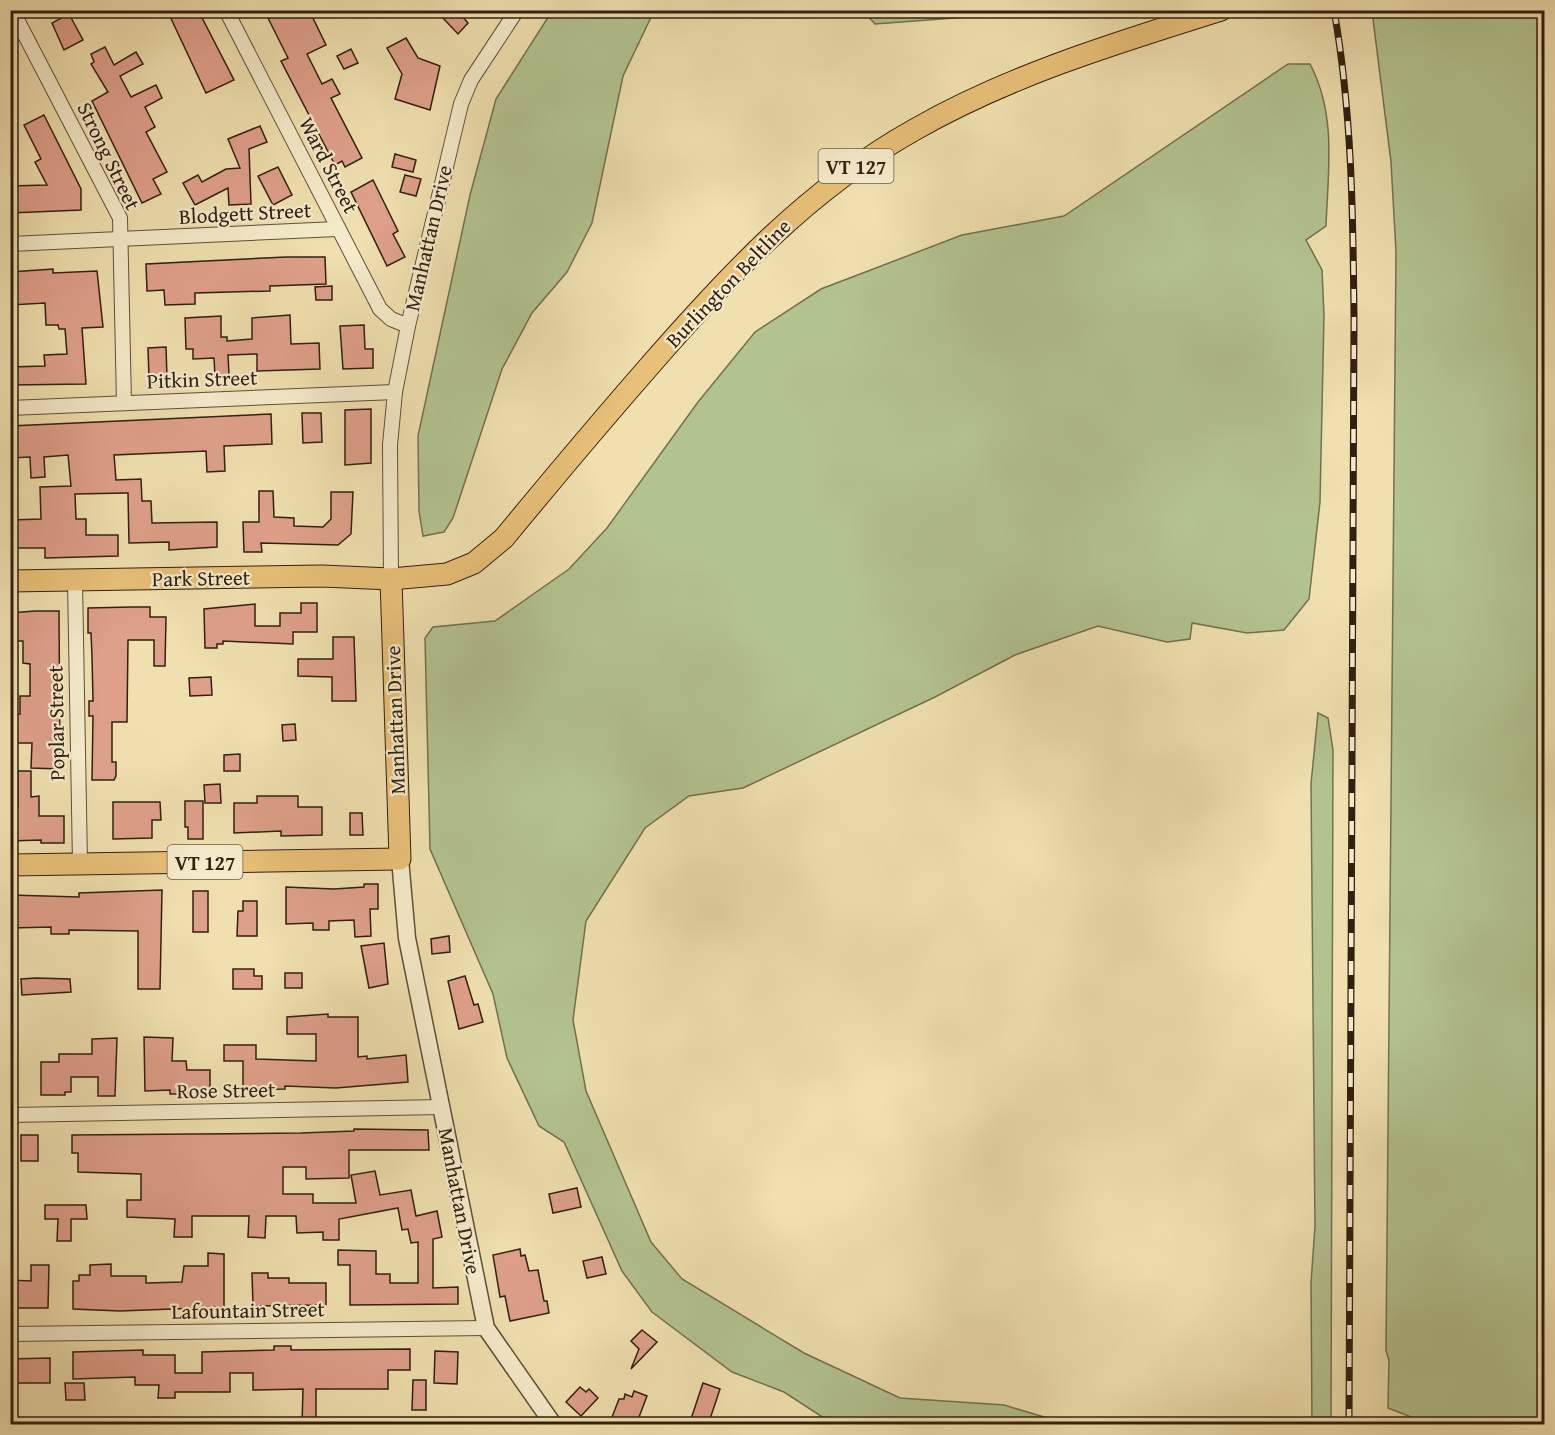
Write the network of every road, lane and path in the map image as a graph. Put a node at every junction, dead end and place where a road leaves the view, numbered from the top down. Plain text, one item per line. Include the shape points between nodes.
1 (225, 10) edge
2 (517, 10) edge
3 (1221, 10) edge
4 (12, 11) edge
5 (338, 229) junction
6 (121, 240) junction
7 (10, 244) edge
8 (408, 326) junction
9 (394, 392) junction
10 (124, 403) junction
11 (10, 408) edge
12 (391, 579) junction
13 (75, 581) junction
14 (10, 582) edge
15 (400, 859) junction
16 (80, 864) junction
17 (10, 865) edge
18 (441, 1107) junction
19 (10, 1114) edge
20 (486, 1328) junction
21 (10, 1334) edge
22 (553, 1425) edge

1 - 5 street, Ward Street
2 - 8 street, Manhattan Drive via 471,80 461,104
3 - 12 main road, Burlington Beltline / VT 127 via 1038,71 959,106 858,165 794,214 706,301 489,552 447,574
4 - 6 street, Strong Street via 120,218
5 - 6 street, Blodgett Street
5 - 8 street, Ward Street via 380,309
6 - 7 street, Blodgett Street
6 - 10 street, Strong Street
8 - 9 street, Manhattan Drive
9 - 10 street, Pitkin Street
9 - 12 street, Manhattan Drive via 390,445
10 - 11 street, Pitkin Street
12 - 13 main road, Park Street / VT 127 via 322,576
12 - 15 main road, Manhattan Drive
13 - 14 main road, Park Street / VT 127
13 - 16 street, Poplar Street
15 - 16 main road, VT 127
15 - 18 street, Manhattan Drive via 407,938
16 - 17 main road, VT 127
18 - 19 street, Rose Street
18 - 20 street, Manhattan Drive
20 - 21 street, Lafountain Street
20 - 22 street, Manhattan Drive

